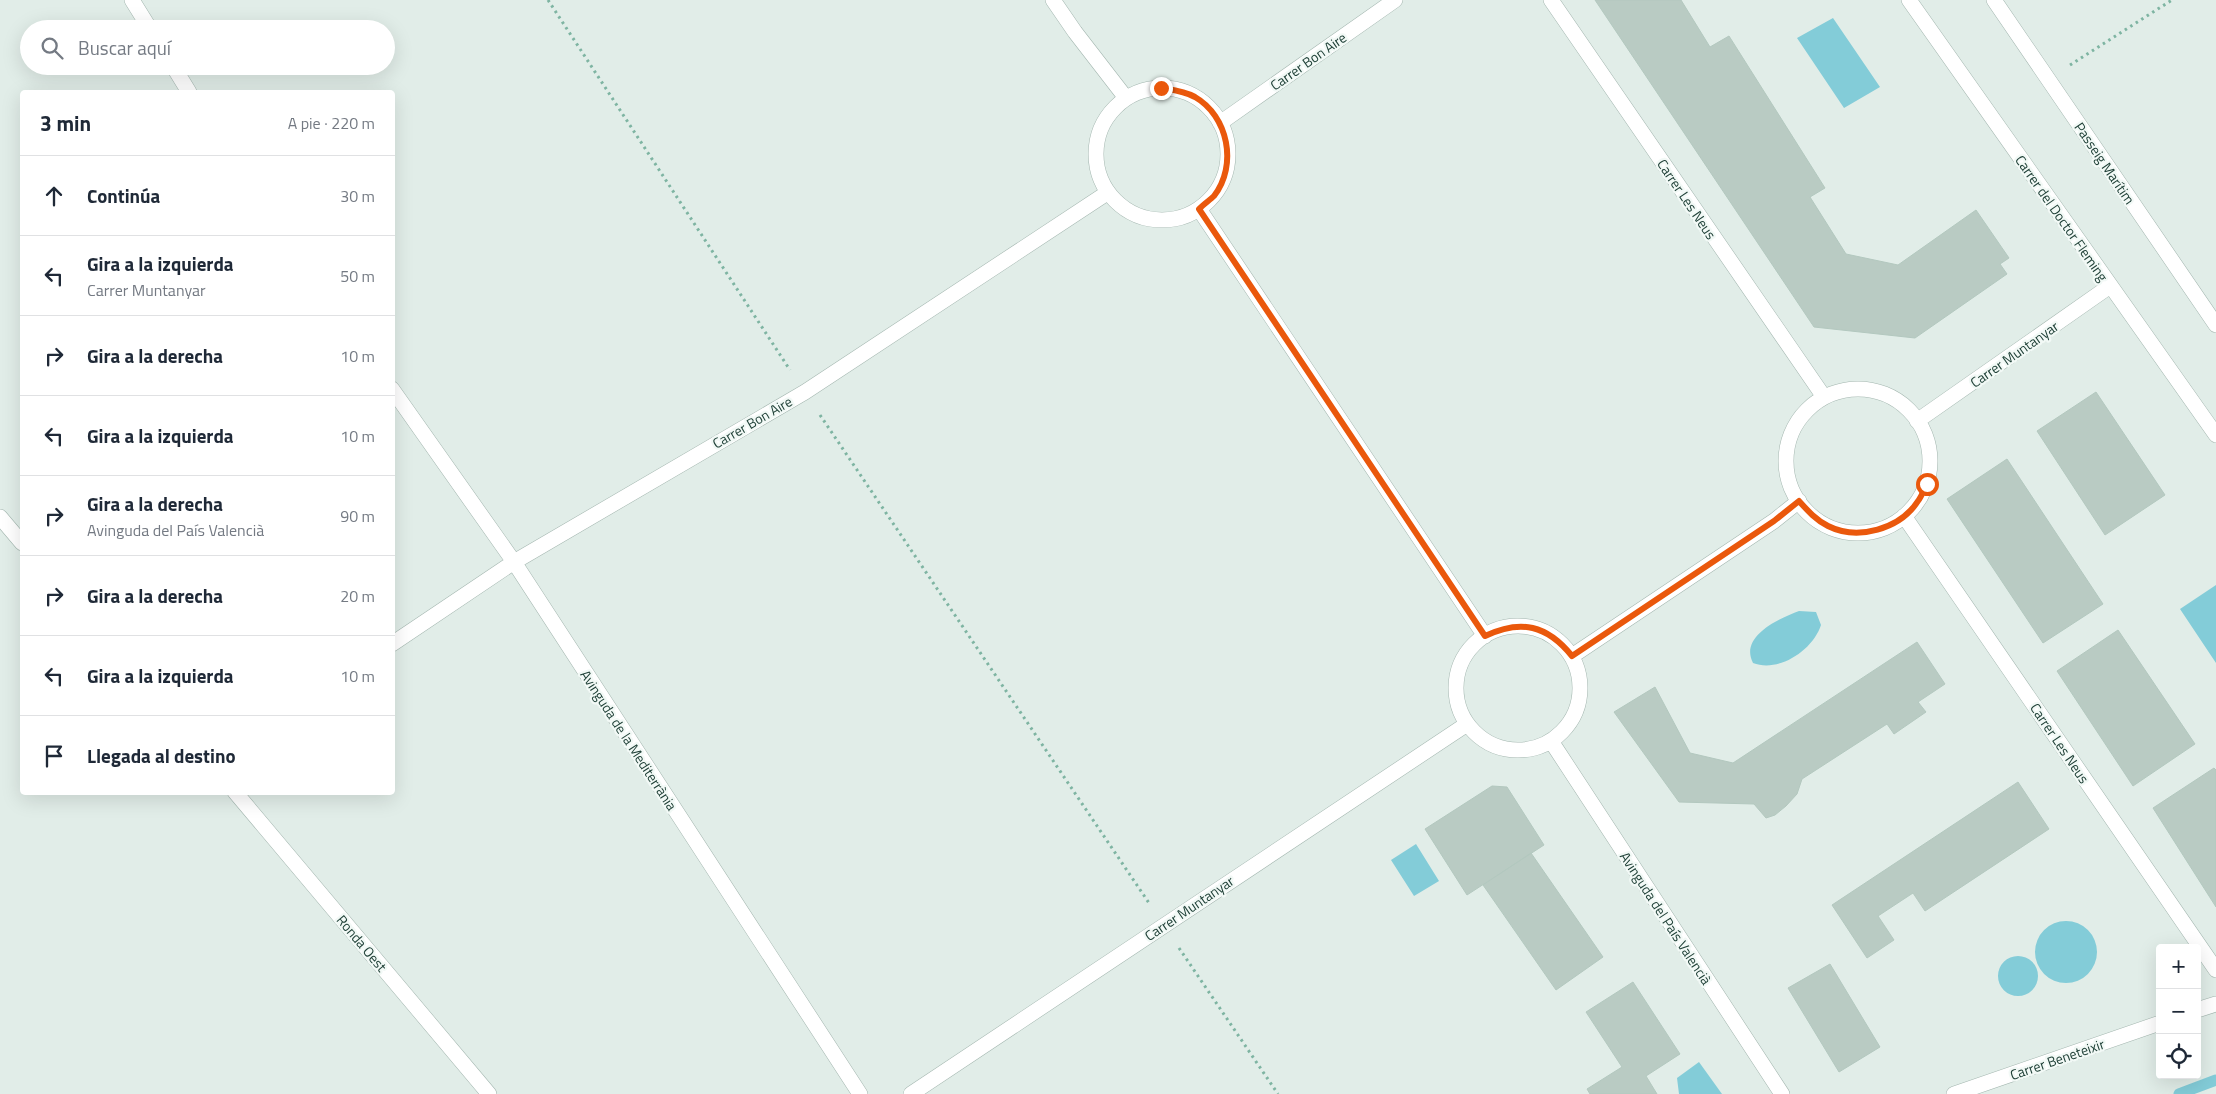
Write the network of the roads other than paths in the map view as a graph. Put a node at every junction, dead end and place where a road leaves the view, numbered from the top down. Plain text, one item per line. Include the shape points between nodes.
1 (132, 0) edge
2 (1053, 0) edge
3 (1395, 0) edge
4 (1551, 0) edge
5 (1909, 0) edge
6 (1994, 0) edge
7 (144, 20) edge
8 (179, 75) edge
9 (188, 90) edge
10 (1126, 98) junction
11 (1220, 123) junction
12 (1107, 193) junction
13 (1199, 209) junction
14 (2110, 286) junction
15 (2216, 325) edge
16 (395, 393) edge
17 (1824, 397) junction
18 (1917, 421) junction
19 (2216, 435) edge
20 (1799, 501) junction
21 (1904, 516) junction
22 (0, 517) edge
23 (20, 542) edge
24 (514, 562) junction
25 (1485, 636) junction
26 (395, 642) edge
27 (1572, 656) junction
28 (1467, 724) junction
29 (1551, 741) junction
30 (238, 795) edge
31 (2216, 970) edge
32 (2216, 1004) edge
33 (2201, 1009) edge
34 (2156, 1024) edge
35 (489, 1094) edge
36 (860, 1094) edge
37 (911, 1094) edge
38 (1782, 1094) edge
39 (1954, 1094) edge

1 - 7 street
2 - 10 street
3 - 11 street, Carrer Bon Aire
4 - 17 street, Carrer Les Neus
5 - 14 street, Carrer del Doctor Fleming
6 - 15 street, Passeig Marítim
8 - 9 street
10 - 11 street via 1161,88 1179,90 1209,108
10 - 12 street via 1110,112 1100,131 1095,152 1098,173
11 - 13 street via 1228,160 1214,196
12 - 13 street via 1140,217 1160,220 1181,218
12 - 24 street, Carrer Bon Aire via 805,392
13 - 25 street
14 - 18 street, Carrer Muntanyar
14 - 19 street, Carrer del Doctor Fleming
16 - 24 street, Avinguda de la Mediterrània
17 - 18 street via 1845,389 1868,389 1890,395 1908,408
17 - 20 street via 1805,412 1791,432 1786,456 1788,480
18 - 21 street via 1929,444 1930,464 1927,484 1918,501
20 - 21 street via 1812,516 1829,527 1848,532 1888,527
20 - 27 street
21 - 31 street, Carrer Les Neus
22 - 23 street
24 - 26 street, Carrer Bon Aire
24 - 36 street, Avinguda de la Mediterrània
25 - 27 street via 1516,626 1532,628 1548,633
25 - 28 street via 1470,649 1458,676 1458,706
27 - 29 street via 1580,684 1576,712 1566,729
28 - 29 street via 1480,738 1515,750 1533,749
28 - 37 street, Carrer Muntanyar
29 - 38 street, Avinguda del País Valencià
30 - 35 street, Ronda Oest
32 - 33 street
34 - 39 street, Carrer Beneteixir

